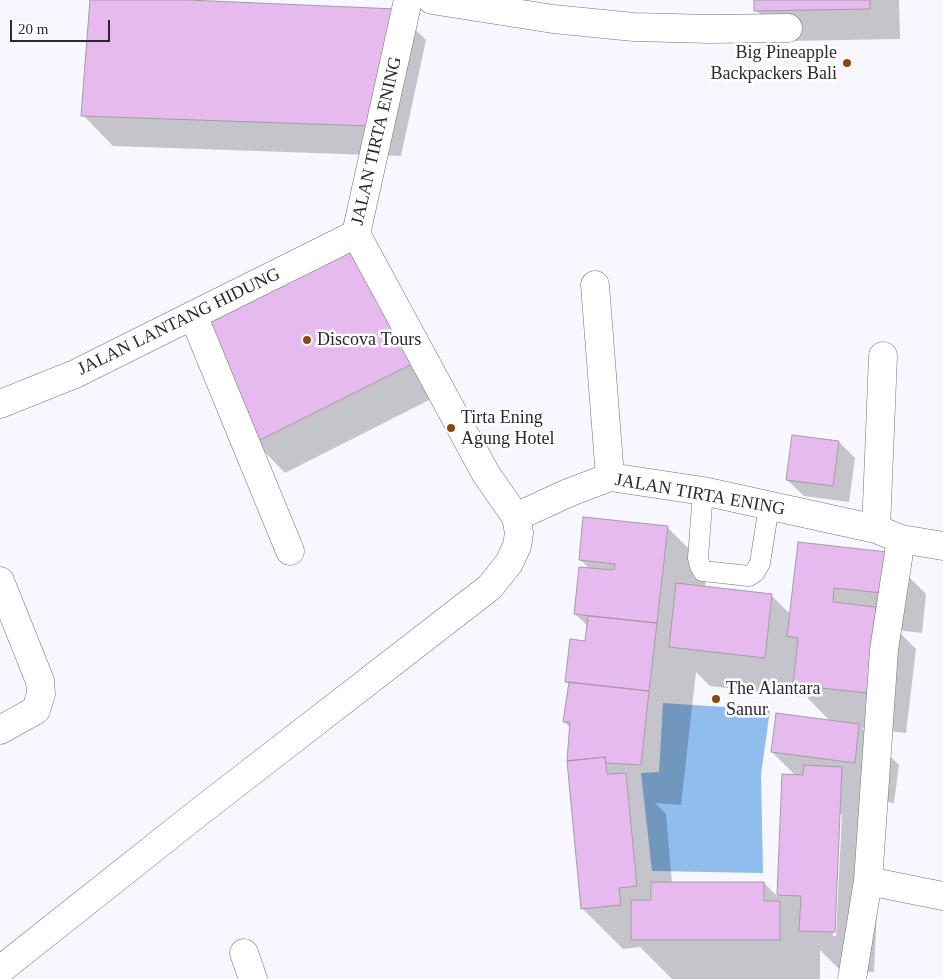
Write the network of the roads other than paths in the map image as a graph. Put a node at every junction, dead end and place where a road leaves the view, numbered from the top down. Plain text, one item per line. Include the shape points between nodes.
1 (408, 0) edge
2 (432, 0) edge
3 (788, 28) dead end
4 (356, 234) junction
5 (596, 285) dead end
6 (193, 315) junction
7 (883, 356) dead end
8 (0, 404) edge
9 (610, 477) junction
10 (703, 491) junction
11 (769, 506) junction
12 (516, 517) junction
13 (876, 529) junction
14 (901, 539) junction
15 (943, 546) edge
16 (290, 551) dead end
17 (0, 581) edge
18 (0, 730) edge
19 (868, 881) junction
20 (943, 896) edge
21 (244, 952) dead end
22 (0, 970) edge
23 (253, 979) edge
24 (852, 979) edge

1 - 4 street, JALAN TIRTA ENING
2 - 3 street via 634,27
4 - 6 street, JALAN LANTANG HIDUNG
4 - 12 street, JALAN TIRTA ENING via 486,474
5 - 9 street
6 - 8 street, JALAN LANTANG HIDUNG via 75,374
6 - 16 street
7 - 13 street
9 - 10 street, JALAN TIRTA ENING
9 - 12 street, JALAN TIRTA ENING
10 - 11 street, JALAN TIRTA ENING
10 - 11 lane via 698,558 703,571 749,576 755,572 760,563
11 - 13 street, JALAN TIRTA ENING
12 - 22 street via 517,546 510,563 490,586
13 - 14 street, JALAN TIRTA ENING
14 - 15 street, JALAN TIRTA ENING
14 - 19 street via 884,650
17 - 18 street via 40,681 41,694 36,710
19 - 20 street
19 - 24 street
21 - 23 street

